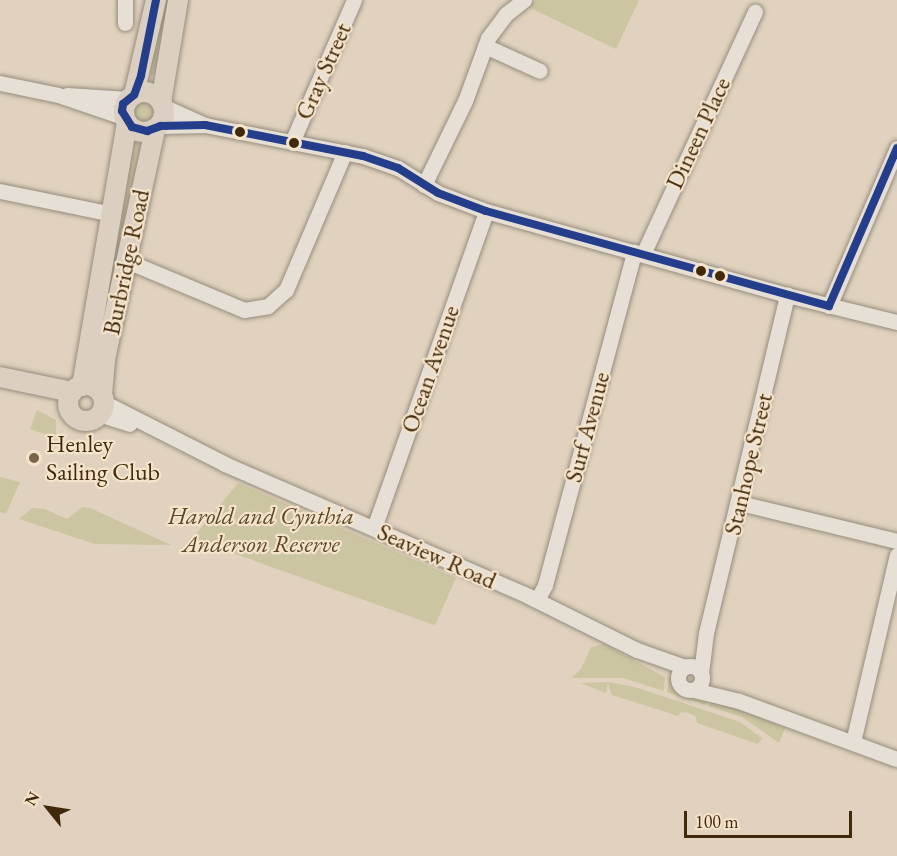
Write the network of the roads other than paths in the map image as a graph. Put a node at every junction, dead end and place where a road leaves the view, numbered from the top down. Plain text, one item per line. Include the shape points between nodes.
1 (125, 0) edge
2 (156, 0) edge
3 (178, 0) edge
4 (354, 0) edge
5 (524, 0) edge
6 (755, 12) dead end
7 (125, 23) dead end
8 (485, 46) junction
9 (540, 71) dead end
10 (0, 83) edge
11 (128, 109) junction
12 (160, 116) junction
13 (292, 142) junction
14 (897, 148) edge
15 (345, 152) junction
16 (891, 175) edge
17 (424, 185) junction
18 (0, 191) edge
19 (486, 211) junction
20 (112, 214) junction
21 (639, 253) junction
22 (128, 261) junction
23 (787, 295) junction
24 (829, 306) junction
25 (897, 322) edge
26 (90, 341) junction
27 (0, 377) edge
28 (0, 385) edge
29 (48, 388) junction
30 (74, 394) junction
31 (101, 404) junction
32 (740, 503) junction
33 (374, 528) junction
34 (897, 541) edge
35 (897, 555) edge
36 (537, 600) junction
37 (691, 676) junction
38 (853, 742) junction
39 (897, 759) edge

1 - 7 street
2 - 11 main road, Burbridge Road
3 - 12 main road, Burbridge Road
4 - 13 street, Gray Street
5 - 8 street via 495,26
6 - 21 street, Dineen Place
8 - 9 street
8 - 17 street via 465,101
10 - 11 street
11 - 12 main road via 137,130
11 - 12 main road via 151,95
11 - 20 main road, Burbridge Road
12 - 13 street
12 - 22 main road, Burbridge Road
13 - 15 street
14 - 16 street
15 - 17 street via 384,162
15 - 22 street via 286,290 268,306 244,310
16 - 24 street
17 - 19 street
18 - 20 street
19 - 21 street
19 - 33 street, Ocean Avenue
20 - 26 main road, Burbridge Road
21 - 23 street
21 - 36 street, Surf Avenue via 545,585
22 - 31 main road, Burbridge Road via 105,359
23 - 24 street
23 - 32 street, Stanhope Street
24 - 25 street
26 - 29 main road via 76,372
26 - 30 main road, Burbridge Road
27 - 29 main road
28 - 30 main road
29 - 30 main road
30 - 31 main road via 94,387
30 - 31 main road via 78,419 90,420
31 - 33 street, Seaview Road
32 - 34 street
32 - 37 street, Stanhope Street
33 - 36 street, Seaview Road
35 - 38 street
36 - 37 street, Seaview Road
37 - 38 street, Seaview Road via 739,701
38 - 39 street, Seaview Road

